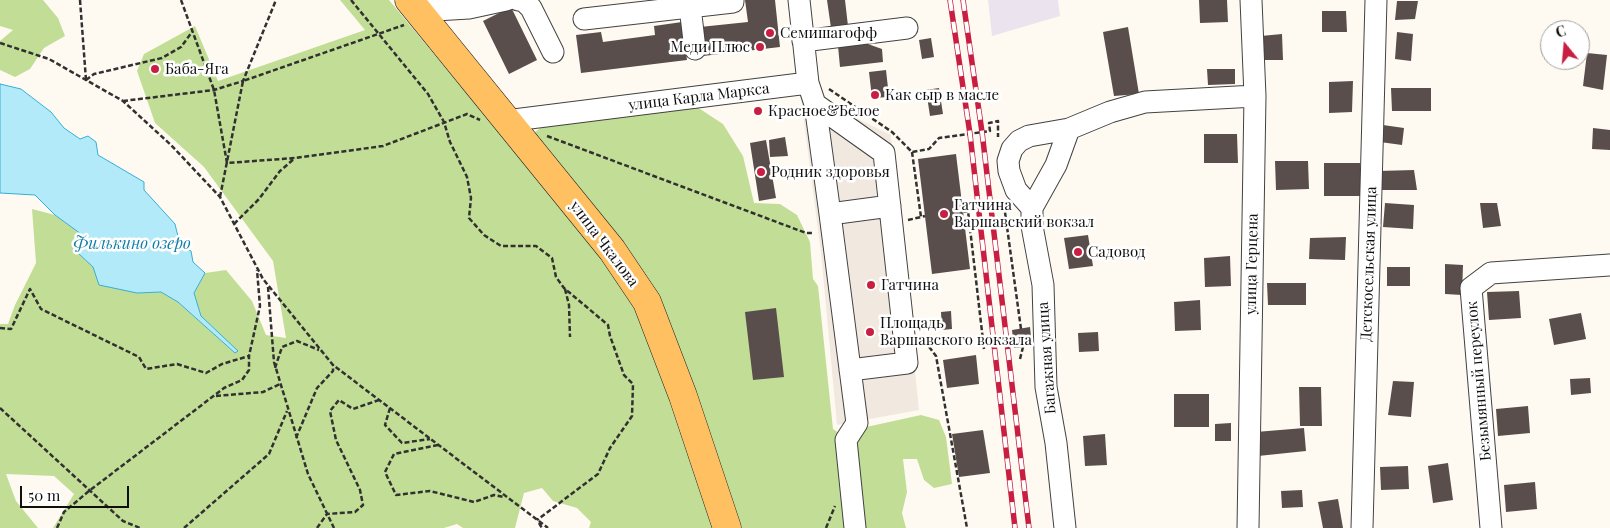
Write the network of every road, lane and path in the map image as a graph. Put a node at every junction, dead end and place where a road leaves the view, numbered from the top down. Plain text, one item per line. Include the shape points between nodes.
1 (80, 0) edge
2 (181, 0) edge
3 (276, 0) edge
4 (351, 0) edge
5 (506, 0) edge
6 (518, 0) edge
7 (733, 0) edge
8 (799, 0) edge
9 (1251, 0) edge
10 (1376, 0) edge
11 (418, 4) edge
12 (624, 7) edge
13 (690, 7) junction
14 (584, 19) dead end
15 (907, 28) dead end
16 (192, 32) junction
17 (379, 35) junction
18 (803, 41) junction
19 (0, 44) edge
20 (695, 49) dead end
21 (553, 52) dead end
22 (86, 80) junction
23 (243, 81) junction
24 (816, 84) junction
25 (214, 90) junction
26 (1255, 96) junction
27 (123, 101) junction
28 (814, 104) junction
29 (506, 121) junction
30 (444, 122) junction
31 (544, 135) dead end
32 (998, 140) dead end
33 (1052, 142) junction
34 (912, 152) junction
35 (295, 158) junction
36 (227, 163) junction
37 (220, 197) junction
38 (1003, 197) dead end
39 (890, 206) junction
40 (1032, 208) junction
41 (963, 212) dead end
42 (830, 214) junction
43 (925, 216) dead end
44 (921, 217) junction
45 (908, 220) dead end
46 (234, 224) junction
47 (813, 233) dead end
48 (1610, 265) edge
49 (257, 268) junction
50 (268, 287) junction
51 (564, 288) junction
52 (0, 328) edge
53 (1021, 329) dead end
54 (570, 337) dead end
55 (904, 341) junction
56 (1023, 347) dead end
57 (984, 350) dead end
58 (321, 351) junction
59 (249, 356) junction
60 (1020, 359) dead end
61 (333, 365) junction
62 (275, 368) junction
63 (850, 370) junction
64 (280, 384) junction
65 (214, 396) junction
66 (380, 400) junction
67 (0, 408) edge
68 (390, 408) junction
69 (287, 409) junction
70 (296, 438) junction
71 (430, 439) junction
72 (438, 445) junction
73 (89, 491) junction
74 (507, 497) junction
75 (327, 514) junction
76 (536, 520) junction
77 (57, 528) edge
78 (140, 528) edge
79 (184, 528) edge
80 (317, 528) edge
81 (334, 528) edge
82 (542, 528) edge
83 (548, 528) edge
84 (727, 528) edge
85 (855, 528) edge
86 (967, 528) edge
87 (1065, 528) edge
88 (1248, 528) edge
89 (1362, 528) edge
90 (1491, 528) edge

1 - 22 path
2 - 16 path
3 - 23 path
4 - 17 path
5 - 11 street via 469,8
6 - 21 street via 531,8
7 - 13 street
8 - 18 street
9 - 26 street, улица Герцена
10 - 89 street, Детскосельская улица
11 - 17 path via 403,26
11 - 29 main road, улица Чкалова
12 - 13 street
12 - 14 street
13 - 20 street
15 - 18 street
16 - 22 path via 181,47 162,58 94,74
16 - 25 path
17 - 23 path
17 - 30 path via 428,94
18 - 24 street
19 - 22 path via 49,59
22 - 27 path
23 - 25 path
23 - 36 path
24 - 28 street
24 - 29 street, улица Карла Маркса
24 - 34 path via 892,132
25 - 27 path
25 - 36 path
26 - 33 street via 1145,102 1069,129
26 - 88 street, улица Герцена
27 - 37 path
28 - 39 street via 884,153
28 - 42 street
29 - 30 path via 484,122 467,114
29 - 84 main road, улица Чкалова via 612,250 646,302 683,396
30 - 35 path via 383,146
30 - 51 path via 467,176 471,198 469,218 484,235 501,246 536,246 552,258 556,276
31 - 47 path
32 - 34 path via 998,121 989,123 990,131 938,138 929,148
33 - 40 street via 1056,165
33 - 40 street via 1029,136 1012,149 1008,161 1016,190
34 - 44 path
35 - 36 path
35 - 46 path
36 - 37 path
37 - 46 path
38 - 53 path
39 - 42 street
39 - 55 street
40 - 87 street, Багажная улица via 1032,226 1043,285 1046,387
41 - 57 path via 968,211
42 - 63 street
43 - 44 path
44 - 45 path
46 - 49 path
48 - 90 street, Безымянный переулок via 1491,274 1471,288
49 - 50 path
49 - 59 path via 260,306
50 - 58 path
50 - 62 path
51 - 54 path via 569,305
51 - 76 path via 608,325 624,375 632,384 632,416 610,448 598,474
52 - 59 path via 11,329 30,289 41,309 139,357 146,369 177,364 206,373
55 - 63 street via 906,363
55 - 86 path via 927,344 936,356
56 - 60 path
58 - 61 path
58 - 62 path via 297,341 282,347
59 - 65 path via 250,370 242,380
61 - 66 path
61 - 70 path via 333,371 317,388
62 - 64 path
63 - 85 street via 856,422 846,440
64 - 65 path via 263,392
64 - 69 path
65 - 73 path
66 - 68 path
66 - 75 path via 353,409 339,400 330,411 336,440 360,490 363,505 355,512
67 - 73 path
68 - 71 path
68 - 71 path via 385,425 402,443
69 - 70 path
69 - 79 path via 269,454
70 - 75 path
71 - 72 path
72 - 74 path
72 - 74 path via 394,454 385,472 396,495 430,491 474,502 494,495
73 - 77 path via 64,512
73 - 78 path via 123,521
74 - 76 path
75 - 80 path
75 - 81 path
76 - 82 path
76 - 83 path

